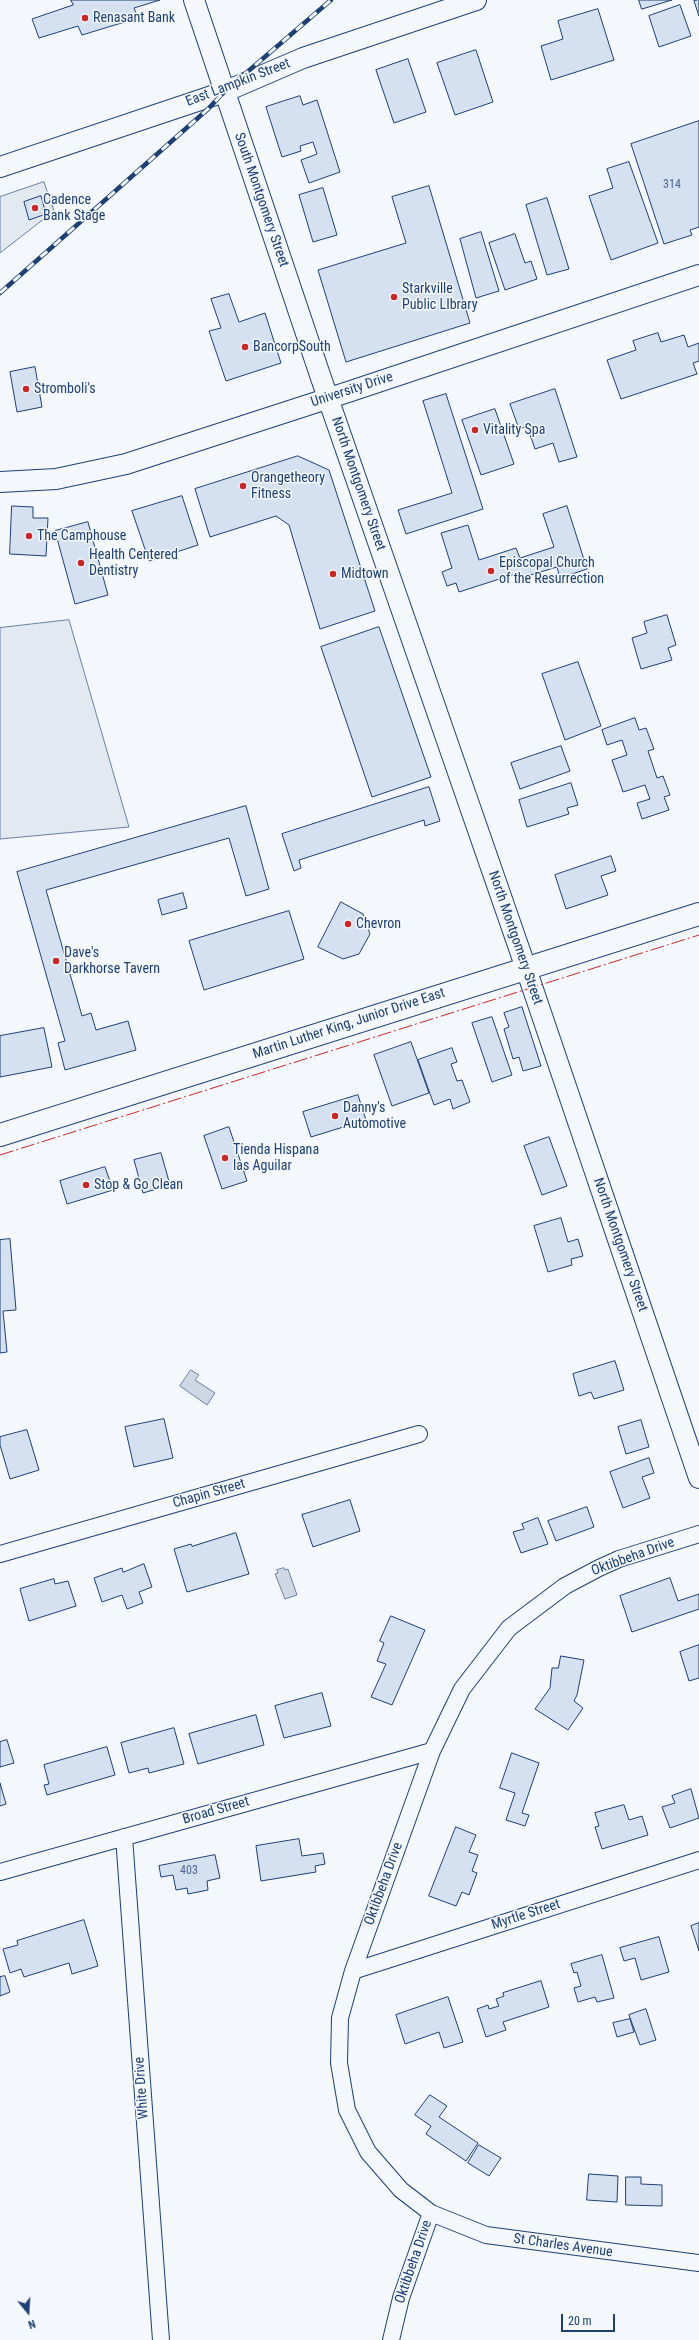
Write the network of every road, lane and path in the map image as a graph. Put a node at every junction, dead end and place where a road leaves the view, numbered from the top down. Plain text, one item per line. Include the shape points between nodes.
1 (194, 0) edge
2 (476, 0) edge
3 (224, 92) junction
4 (0, 167) edge
5 (699, 275) edge
6 (328, 399) junction
7 (0, 482) edge
8 (699, 914) edge
9 (526, 968) junction
10 (0, 1135) edge
11 (419, 1434) dead end
12 (699, 1478) edge
13 (699, 1534) edge
14 (0, 1554) edge
15 (432, 1751) junction
16 (124, 1837) junction
17 (699, 1860) edge
18 (0, 1872) edge
19 (353, 1971) junction
20 (431, 2213) junction
21 (699, 2263) edge
22 (161, 2340) edge
23 (391, 2340) edge

1 - 3 street, South Montgomery Street
2 - 3 street, East Lampkin Street via 303,58
3 - 4 street, East Lampkin Street
3 - 6 street, South Montgomery Street
5 - 6 street, University Drive
6 - 7 street, University Drive via 102,470 45,480
6 - 9 street, North Montgomery Street
8 - 9 main road, Martin Luther King, Junior Drive East
9 - 10 main road, Martin Luther King, Junior Drive East
9 - 12 street, North Montgomery Street
11 - 14 street, Chapin Street
13 - 15 street, Oktibbeha Drive via 619,1559 599,1568 565,1586 509,1628 462,1689
15 - 16 street, Broad Street
15 - 19 street, Oktibbeha Drive
16 - 18 street, Broad Street
16 - 22 street, White Drive
17 - 19 street, Myrtle Street
19 - 20 street, Oktibbeha Drive via 340,2018 339,2063 347,2110 368,2152 400,2190
20 - 21 street, St Charles Avenue via 486,2235
20 - 23 street, Oktibbeha Drive via 401,2298

